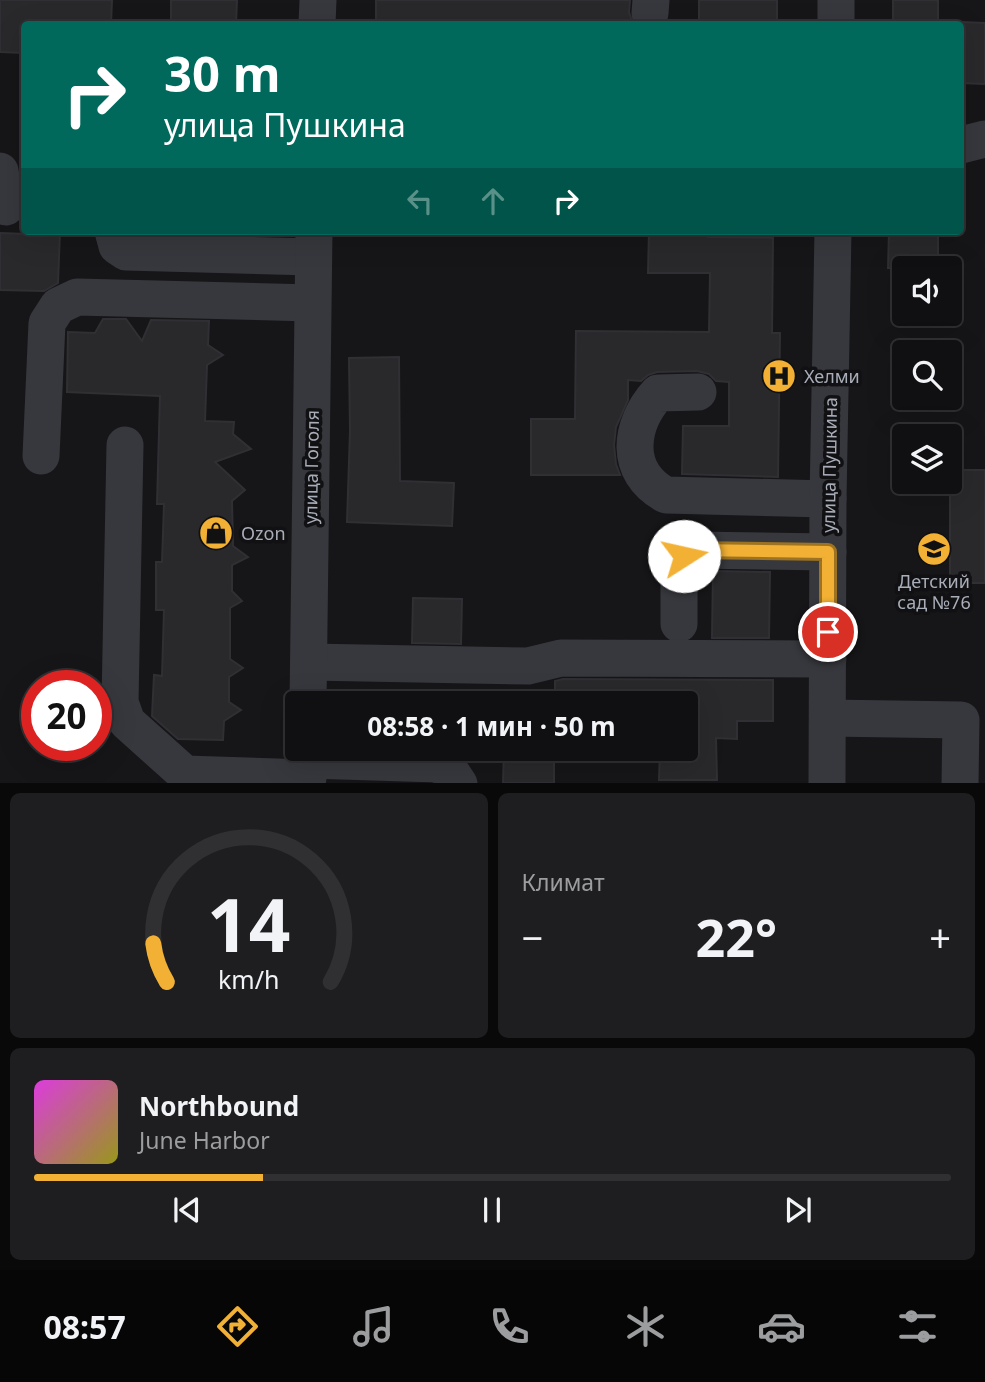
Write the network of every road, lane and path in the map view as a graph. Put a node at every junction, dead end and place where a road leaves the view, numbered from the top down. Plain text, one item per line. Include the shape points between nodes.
1 (318, 0) edge
2 (836, 0) edge
3 (317, 21) edge
4 (836, 21) edge
5 (985, 139) edge
6 (964, 144) edge
7 (0, 171) edge
8 (6, 207) dead end
9 (114, 235) edge
10 (833, 235) edge
11 (313, 244) edge
12 (312, 303) junction
13 (698, 392) dead end
14 (125, 445) dead end
15 (41, 456) dead end
16 (828, 499) junction
17 (828, 552) junction
18 (679, 624) dead end
19 (828, 659) junction
20 (309, 662) junction
21 (308, 691) edge
22 (828, 718) junction
23 (308, 768) edge
24 (459, 783) edge
25 (827, 783) edge
26 (960, 783) edge

1 - 3 street
2 - 4 street
5 - 6 street
7 - 8 street
9 - 11 street via 117,246 126,252
10 - 16 street, улица Пушкина
11 - 12 street, улица Гоголя
12 - 15 street via 77,297 58,306 47,323
12 - 20 street, улица Гоголя
13 - 16 street via 658,393 638,423 635,453 640,473 653,488 667,495
14 - 23 street via 120,702 127,722 185,774
16 - 17 street, улица Пушкина
17 - 18 street via 693,550 679,565
17 - 19 street, улица Пушкина
19 - 20 street via 561,658 528,666
19 - 22 street, улица Пушкина
20 - 21 street, улица Гоголя
22 - 25 street, улица Пушкина
22 - 26 street via 961,720
23 - 24 street via 439,764

